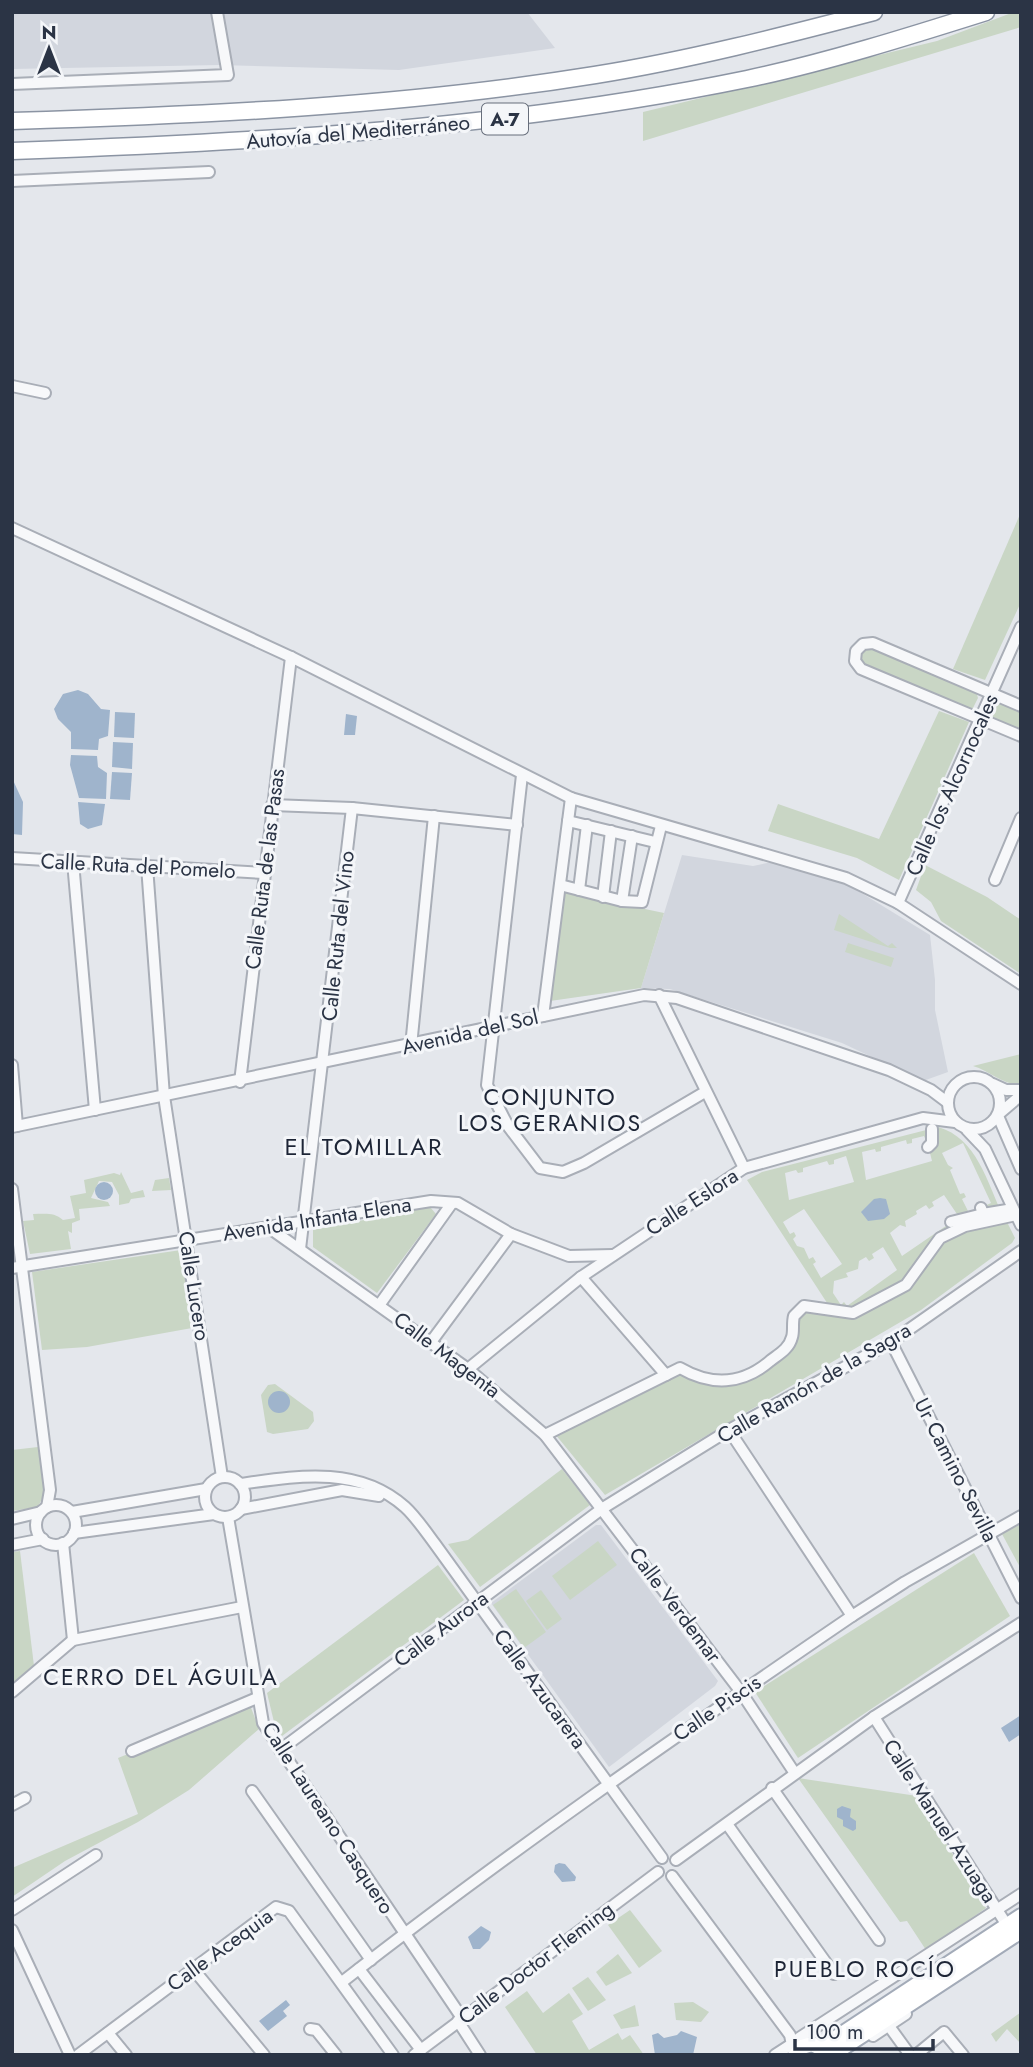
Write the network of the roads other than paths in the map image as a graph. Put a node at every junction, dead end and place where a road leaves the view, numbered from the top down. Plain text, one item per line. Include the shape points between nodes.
1 (217, 12) edge
2 (874, 12) edge
3 (986, 12) edge
4 (12, 83) edge
5 (12, 121) edge
6 (12, 151) edge
7 (209, 172) dead end
8 (12, 181) edge
9 (12, 386) edge
10 (45, 393) dead end
11 (12, 528) edge
12 (1021, 627) edge
13 (291, 657) junction
14 (991, 694) junction
15 (1021, 706) edge
16 (980, 719) junction
17 (1021, 736) edge
18 (522, 775) junction
19 (571, 798) junction
20 (272, 805) junction
21 (352, 808) junction
22 (434, 816) junction
23 (1021, 818) edge
24 (568, 821) junction
25 (517, 825) junction
26 (587, 825) junction
27 (661, 826) junction
28 (611, 831) junction
29 (632, 836) junction
30 (654, 842) junction
31 (12, 858) edge
32 (73, 862) junction
33 (147, 866) junction
34 (264, 873) junction
35 (995, 880) dead end
36 (561, 885) junction
37 (579, 890) junction
38 (603, 897) junction
39 (622, 901) junction
40 (898, 903) junction
41 (1021, 984) edge
42 (659, 995) junction
43 (543, 1016) junction
44 (492, 1028) junction
45 (411, 1046) junction
46 (323, 1064) junction
47 (12, 1065) edge
48 (240, 1082) junction
49 (955, 1083) junction
50 (993, 1083) junction
51 (918, 1084) junction
52 (705, 1092) junction
53 (1021, 1093) edge
54 (164, 1096) junction
55 (947, 1102) junction
56 (95, 1110) junction
57 (999, 1115) junction
58 (955, 1122) junction
59 (15, 1126) edge
60 (932, 1129) dead end
61 (967, 1130) junction
62 (928, 1147) dead end
63 (744, 1168) junction
64 (1021, 1169) edge
65 (12, 1189) edge
66 (452, 1203) junction
67 (1016, 1216) edge
68 (301, 1222) junction
69 (951, 1222) dead end
70 (268, 1227) junction
71 (510, 1234) junction
72 (186, 1241) junction
73 (300, 1249) junction
74 (1021, 1251) edge
75 (613, 1255) junction
76 (18, 1267) edge
77 (581, 1277) junction
78 (380, 1304) junction
79 (431, 1342) junction
80 (891, 1342) junction
81 (468, 1369) junction
82 (666, 1375) junction
83 (729, 1430) junction
84 (545, 1435) junction
85 (222, 1477) junction
86 (240, 1484) junction
87 (206, 1489) junction
88 (49, 1508) junction
89 (603, 1508) junction
90 (241, 1509) junction
91 (72, 1512) junction
92 (214, 1514) junction
93 (1021, 1516) edge
94 (228, 1517) junction
95 (14, 1520) edge
96 (417, 1521) junction
97 (75, 1532) junction
98 (988, 1534) junction
99 (53, 1542) junction
100 (12, 1545) edge
101 (1021, 1598) edge
102 (477, 1602) junction
103 (242, 1607) junction
104 (852, 1616) junction
105 (1021, 1623) edge
106 (74, 1640) junction
107 (12, 1692) edge
108 (741, 1692) junction
109 (257, 1698) junction
110 (874, 1717) junction
111 (280, 1750) junction
112 (132, 1751) dead end
113 (794, 1772) junction
114 (609, 1782) junction
115 (772, 1788) junction
116 (252, 1791) dead end
117 (25, 1798) dead end
118 (12, 1805) edge
119 (727, 1824) junction
120 (96, 1855) dead end
121 (662, 1858) junction
122 (676, 1860) junction
123 (658, 1872) junction
124 (672, 1876) junction
125 (1021, 1894) edge
126 (12, 1910) edge
127 (997, 1910) junction
128 (1021, 1916) edge
129 (12, 1930) edge
130 (1014, 1931) edge
131 (403, 1933) junction
132 (879, 1940) dead end
133 (371, 1960) junction
134 (359, 1969) junction
135 (194, 1970) junction
136 (834, 1974) dead end
137 (342, 1982) junction
138 (460, 2019) junction
139 (886, 2023) junction
140 (310, 2029) dead end
141 (108, 2032) junction
142 (807, 2047) edge
143 (417, 2052) edge
144 (78, 2054) edge
145 (126, 2055) edge
146 (264, 2055) edge
147 (336, 2055) edge
148 (393, 2055) edge
149 (480, 2055) edge
150 (775, 2055) edge
151 (844, 2055) edge
152 (910, 2055) edge
153 (916, 2055) edge
154 (963, 2055) edge

1 - 4 street via 228,75
2 - 5 highway, Autovía del Mediterráneo / A-7 via 724,51 593,75 393,99 155,117
3 - 6 highway, Autovía del Mediterráneo / A-7 via 749,79 536,115 392,132
7 - 8 street
9 - 10 street
11 - 13 street
12 - 14 street, Calle los Alcornocales
13 - 18 street
13 - 20 street, Calle Ruta de las Pasas
14 - 15 street
14 - 16 street, Calle los Alcornocales
14 - 16 street via 873,643 856,651 855,662 861,669
16 - 17 street
16 - 40 street, Calle los Alcornocales
18 - 19 street
18 - 25 street
19 - 24 street
19 - 27 street
20 - 21 street
20 - 34 street, Calle Ruta de las Pasas
21 - 22 street
21 - 46 street, Calle Ruta del Vino
22 - 25 street
22 - 45 street
23 - 35 street
24 - 26 street
24 - 36 street
25 - 44 street
26 - 28 street
26 - 37 street
27 - 30 street
27 - 40 street via 846,878
28 - 29 street
28 - 38 street
29 - 30 street
29 - 39 street
30 - 39 street via 642,902
31 - 32 street, Calle Ruta del Pomelo
32 - 33 street, Calle Ruta del Pomelo
32 - 56 street
33 - 34 street, Calle Ruta del Pomelo
33 - 54 street, Calle Lucero
34 - 48 street, Calle Ruta de las Pasas
36 - 37 street
36 - 43 street
37 - 38 street
38 - 39 street
40 - 41 street
42 - 43 street, Avenida del Sol
42 - 51 street, Avenida del Sol via 889,1070
42 - 52 street
43 - 44 street, Avenida del Sol
44 - 45 street, Avenida del Sol
44 - 52 street via 490,1095 540,1168 563,1171 584,1163
45 - 46 street, Avenida del Sol
46 - 48 street, Avenida del Sol
46 - 68 street, Calle Ruta del Vino
47 - 59 street
48 - 54 street, Avenida del Sol
49 - 50 street via 980,1077
49 - 51 street, Avenida del Sol
49 - 55 street
50 - 53 street
50 - 57 street via 1001,1102
51 - 55 street, Avenida del Sol
52 - 63 street
53 - 57 street
54 - 56 street, Avenida del Sol
54 - 72 street, Calle Lucero
55 - 58 street
56 - 59 street, Avenida del Sol
57 - 61 street via 987,1125
57 - 64 street
58 - 61 street
58 - 63 street, Calle Eslora via 923,1118
60 - 62 street
61 - 67 street via 985,1149
63 - 75 street, Calle Eslora
65 - 76 street
66 - 68 street, Avenida Infanta Elena via 431,1201
66 - 71 street, Avenida Infanta Elena
66 - 78 street
67 - 69 street via 982,1211
67 - 82 street via 965,1226 940,1238 906,1285 853,1313 804,1306 794,1316 792,1336 784,1351 759,1372 718,1382 698,1379 680,1368
68 - 70 street, Avenida Infanta Elena
68 - 73 street, Calle Ruta del Vino
70 - 72 street, Avenida Infanta Elena
70 - 73 street, Calle Magenta
71 - 75 street, Avenida Infanta Elena via 569,1256
71 - 79 street
72 - 76 street, Avenida Infanta Elena
72 - 85 street, Calle Lucero
73 - 78 street, Calle Magenta
74 - 80 street, Calle Ramón de la Sagra
75 - 77 street, Calle Eslora
76 - 88 street
77 - 81 street, Calle Eslora
77 - 82 street
78 - 79 street, Calle Magenta
79 - 81 street, Calle Magenta
80 - 83 street, Calle Ramón de la Sagra
80 - 98 street, Ur Camino Sevilla
81 - 84 street, Calle Magenta
82 - 84 street
83 - 89 street, Calle Ramón de la Sagra
83 - 104 street
84 - 89 street, Calle Magenta
85 - 86 street
85 - 87 street
86 - 90 street via 245,1492
86 - 96 street, Calle Azucarera via 310,1474 345,1477 385,1493
87 - 91 street
87 - 92 street via 206,1503
88 - 91 street
88 - 95 street
88 - 99 street via 37,1524
89 - 102 street, Calle Aurora
89 - 108 street, Calle Verdemar
90 - 94 street
90 - 96 street, Calle Azucarera via 342,1490 379,1496
91 - 97 street
92 - 94 street
92 - 97 street
93 - 98 street, Calle Piscis
94 - 103 street, Calle Laureano Casquero
96 - 102 street, Calle Azucarera
97 - 99 street
98 - 101 street, Ur Camino Sevilla
98 - 104 street, Calle Piscis
99 - 100 street
99 - 106 street via 62,1558
102 - 111 street, Calle Aurora
102 - 114 street, Calle Azucarera
103 - 106 street
103 - 109 street, Calle Laureano Casquero
104 - 108 street, Calle Piscis
105 - 110 street
106 - 107 street
108 - 113 street, Calle Verdemar
108 - 114 street, Calle Piscis
109 - 111 street, Calle Laureano Casquero via 263,1723
109 - 112 street
110 - 113 street
110 - 127 street, Calle Manuel Azuaga
111 - 131 street, Calle Laureano Casquero
113 - 115 street
114 - 121 street, Calle Azucarera
114 - 131 street, Calle Piscis
115 - 119 street
115 - 132 street
116 - 133 street
117 - 118 street
119 - 122 street
119 - 136 street
120 - 126 street
121 - 122 street
121 - 123 street
122 - 124 street via 678,1869
123 - 124 street
123 - 138 street, Calle Doctor Fleming
124 - 142 street
125 - 127 street
127 - 130 street, Calle Manuel Azuaga
127 - 142 street
128 - 130 main road
129 - 144 street
130 - 139 main road
130 - 142 main road
131 - 133 street, Calle Piscis
131 - 138 street, Calle Laureano Casquero
133 - 134 street, Calle Piscis
134 - 137 street, Calle Piscis
134 - 143 street
135 - 137 street, Calle Acequia via 271,1909 281,1908 289,1911
135 - 141 street, Calle Acequia
135 - 146 street
137 - 148 street, Calle Acequia
138 - 143 street, Calle Doctor Fleming
138 - 149 street, Calle Laureano Casquero
139 - 142 main road
139 - 151 street
139 - 152 street
140 - 147 street via 316,2030
141 - 144 street, Calle Acequia
141 - 145 street
142 - 150 street
153 - 154 street via 944,2032

